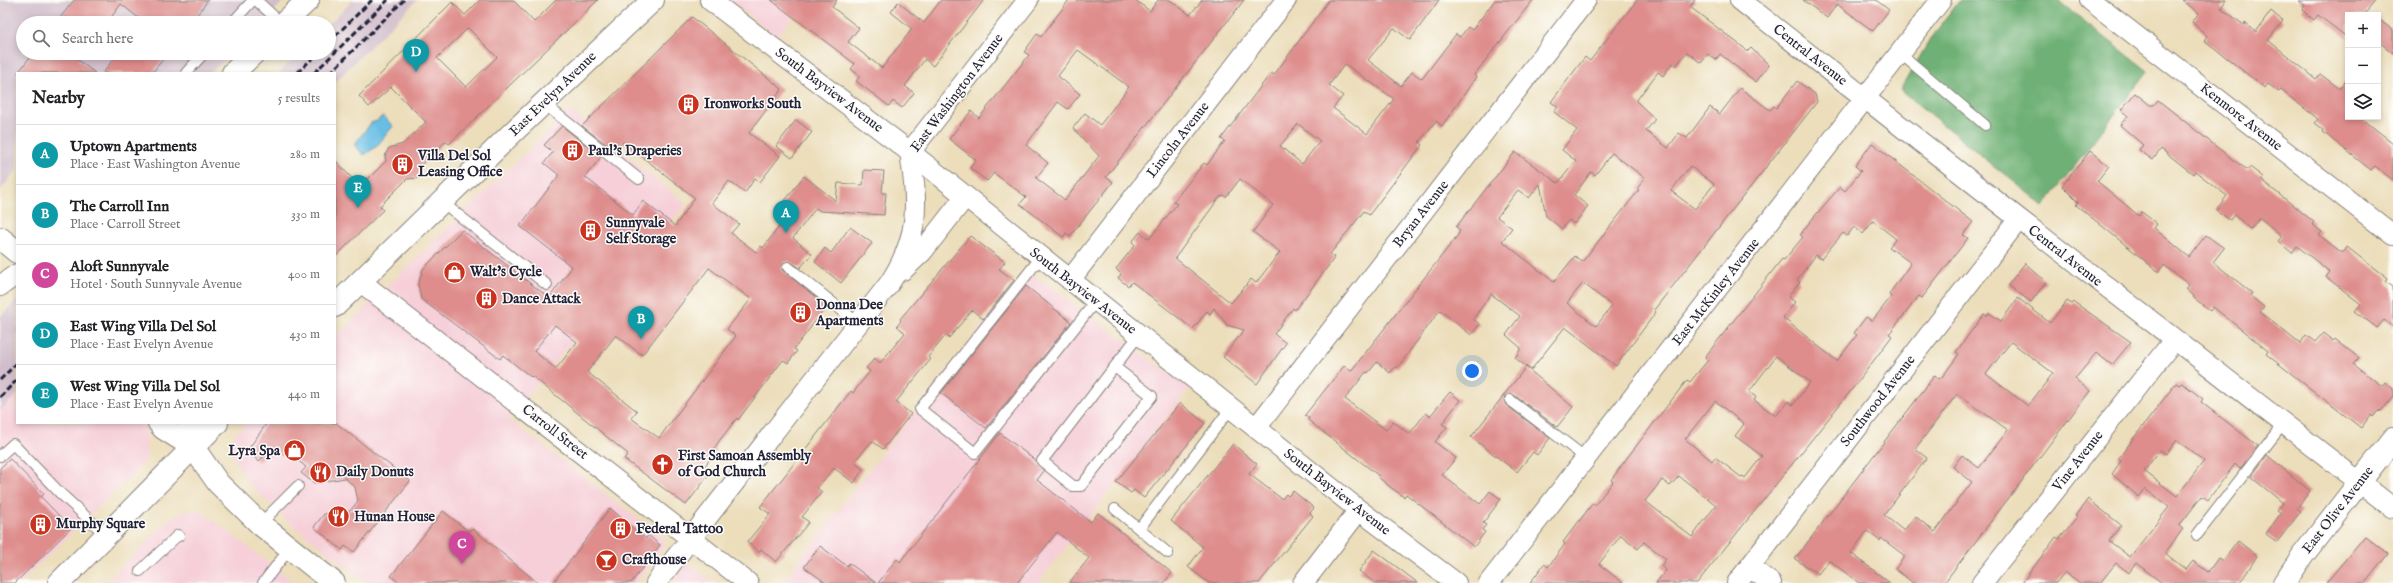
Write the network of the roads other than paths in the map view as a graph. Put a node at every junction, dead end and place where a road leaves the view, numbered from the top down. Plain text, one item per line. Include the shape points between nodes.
1 (253, 0) edge
2 (256, 0) edge
3 (308, 0) edge
4 (653, 0) edge
5 (710, 0) edge
6 (1028, 0) edge
7 (1286, 0) edge
8 (1586, 0) edge
9 (1740, 0) edge
10 (1941, 0) edge
11 (2090, 0) edge
12 (238, 16) edge
13 (273, 16) edge
14 (291, 16) edge
15 (1901, 54) junction
16 (198, 60) edge
17 (247, 60) edge
18 (187, 72) edge
19 (234, 72) edge
20 (1865, 98) junction
21 (543, 103) junction
22 (1985, 125) dead end
23 (910, 152) junction
24 (639, 179) dead end
25 (965, 197) junction
26 (442, 202) junction
27 (2019, 220) junction
28 (2393, 235) edge
29 (0, 238) edge
30 (16, 251) edge
31 (1041, 257) junction
32 (788, 267) dead end
33 (16, 275) edge
34 (1070, 280) junction
35 (361, 282) junction
36 (889, 284) junction
37 (547, 285) dead end
38 (0, 286) edge
39 (1096, 301) junction
40 (336, 305) edge
41 (858, 324) junction
42 (1140, 335) junction
43 (2174, 340) junction
44 (1116, 368) junction
45 (1510, 400) dead end
46 (1231, 408) junction
47 (160, 424) edge
48 (188, 424) edge
49 (216, 424) edge
50 (2283, 424) junction
51 (1256, 428) junction
52 (2393, 439) edge
53 (193, 447) junction
54 (0, 456) edge
55 (1586, 458) junction
56 (2359, 482) junction
57 (298, 486) dead end
58 (2393, 508) edge
59 (1115, 510) dead end
60 (1359, 510) junction
61 (260, 524) junction
62 (1139, 529) junction
63 (2197, 535) dead end
64 (107, 536) junction
65 (179, 536) dead end
66 (692, 539) junction
67 (290, 548) junction
68 (1168, 553) dead end
69 (1750, 567) junction
70 (140, 571) dead end
71 (59, 583) edge
72 (263, 583) edge
73 (334, 583) edge
74 (656, 583) edge
75 (748, 583) edge
76 (1303, 583) edge
77 (1456, 583) edge
78 (1489, 583) edge
79 (1737, 583) edge
80 (1771, 583) edge
81 (1982, 583) edge
82 (2284, 583) edge

1 - 12 lane
2 - 13 lane
3 - 14 main road
4 - 21 main road, East Evelyn Avenue
5 - 23 street, South Bayview Avenue
6 - 23 street, East Washington Avenue
7 - 34 street, Lincoln Avenue
8 - 51 street, Bryan Avenue
9 - 20 street, Central Avenue
10 - 15 street, East McKinley Avenue
11 - 28 street, Kenmore Avenue
15 - 20 street, East McKinley Avenue
15 - 22 lane
16 - 18 lane
17 - 19 main road
20 - 27 street, Central Avenue
20 - 55 street, East McKinley Avenue
21 - 24 lane
21 - 26 main road, East Evelyn Avenue
23 - 25 street, South Bayview Avenue
23 - 36 street, East Washington Avenue via 916,196 915,219 908,250
25 - 31 street, South Bayview Avenue
25 - 36 street, East Washington Avenue via 922,252
26 - 35 main road, East Evelyn Avenue
26 - 37 lane
27 - 43 street, Central Avenue
27 - 69 street, Southwood Avenue
29 - 30 main road
31 - 34 street, South Bayview Avenue
31 - 39 lane via 920,409 975,453
32 - 41 lane
33 - 38 street
34 - 39 street, South Bayview Avenue
35 - 40 main road, East Evelyn Avenue
35 - 66 street, Carroll Street
36 - 41 street, East Washington Avenue
39 - 42 street, South Bayview Avenue
41 - 66 street, East Washington Avenue
42 - 44 lane
42 - 46 street, South Bayview Avenue
43 - 50 street, Central Avenue
43 - 81 street, Vine Avenue
44 - 44 lane via 1152,396 1081,486 1073,486 1042,461
45 - 55 lane
46 - 51 street, South Bayview Avenue
46 - 62 lane
47 - 53 main road
48 - 53 main road
49 - 53 main road
50 - 56 street, Central Avenue
50 - 63 lane
51 - 60 street, South Bayview Avenue
52 - 56 main road, East Olive Avenue
53 - 61 main road via 218,483
53 - 64 main road
54 - 64 lane via 13,444 60,493
55 - 78 street, East McKinley Avenue
56 - 58 street, Central Avenue
56 - 82 main road, East Olive Avenue via 2303,554
57 - 61 lane
59 - 62 lane
60 - 76 street
60 - 77 street, South Bayview Avenue
61 - 67 main road
62 - 68 lane
64 - 71 main road
65 - 70 lane
66 - 74 street, East Washington Avenue
66 - 75 street, Carroll Street
67 - 72 lane
67 - 73 main road
69 - 79 street, Southwood Avenue
69 - 80 street

